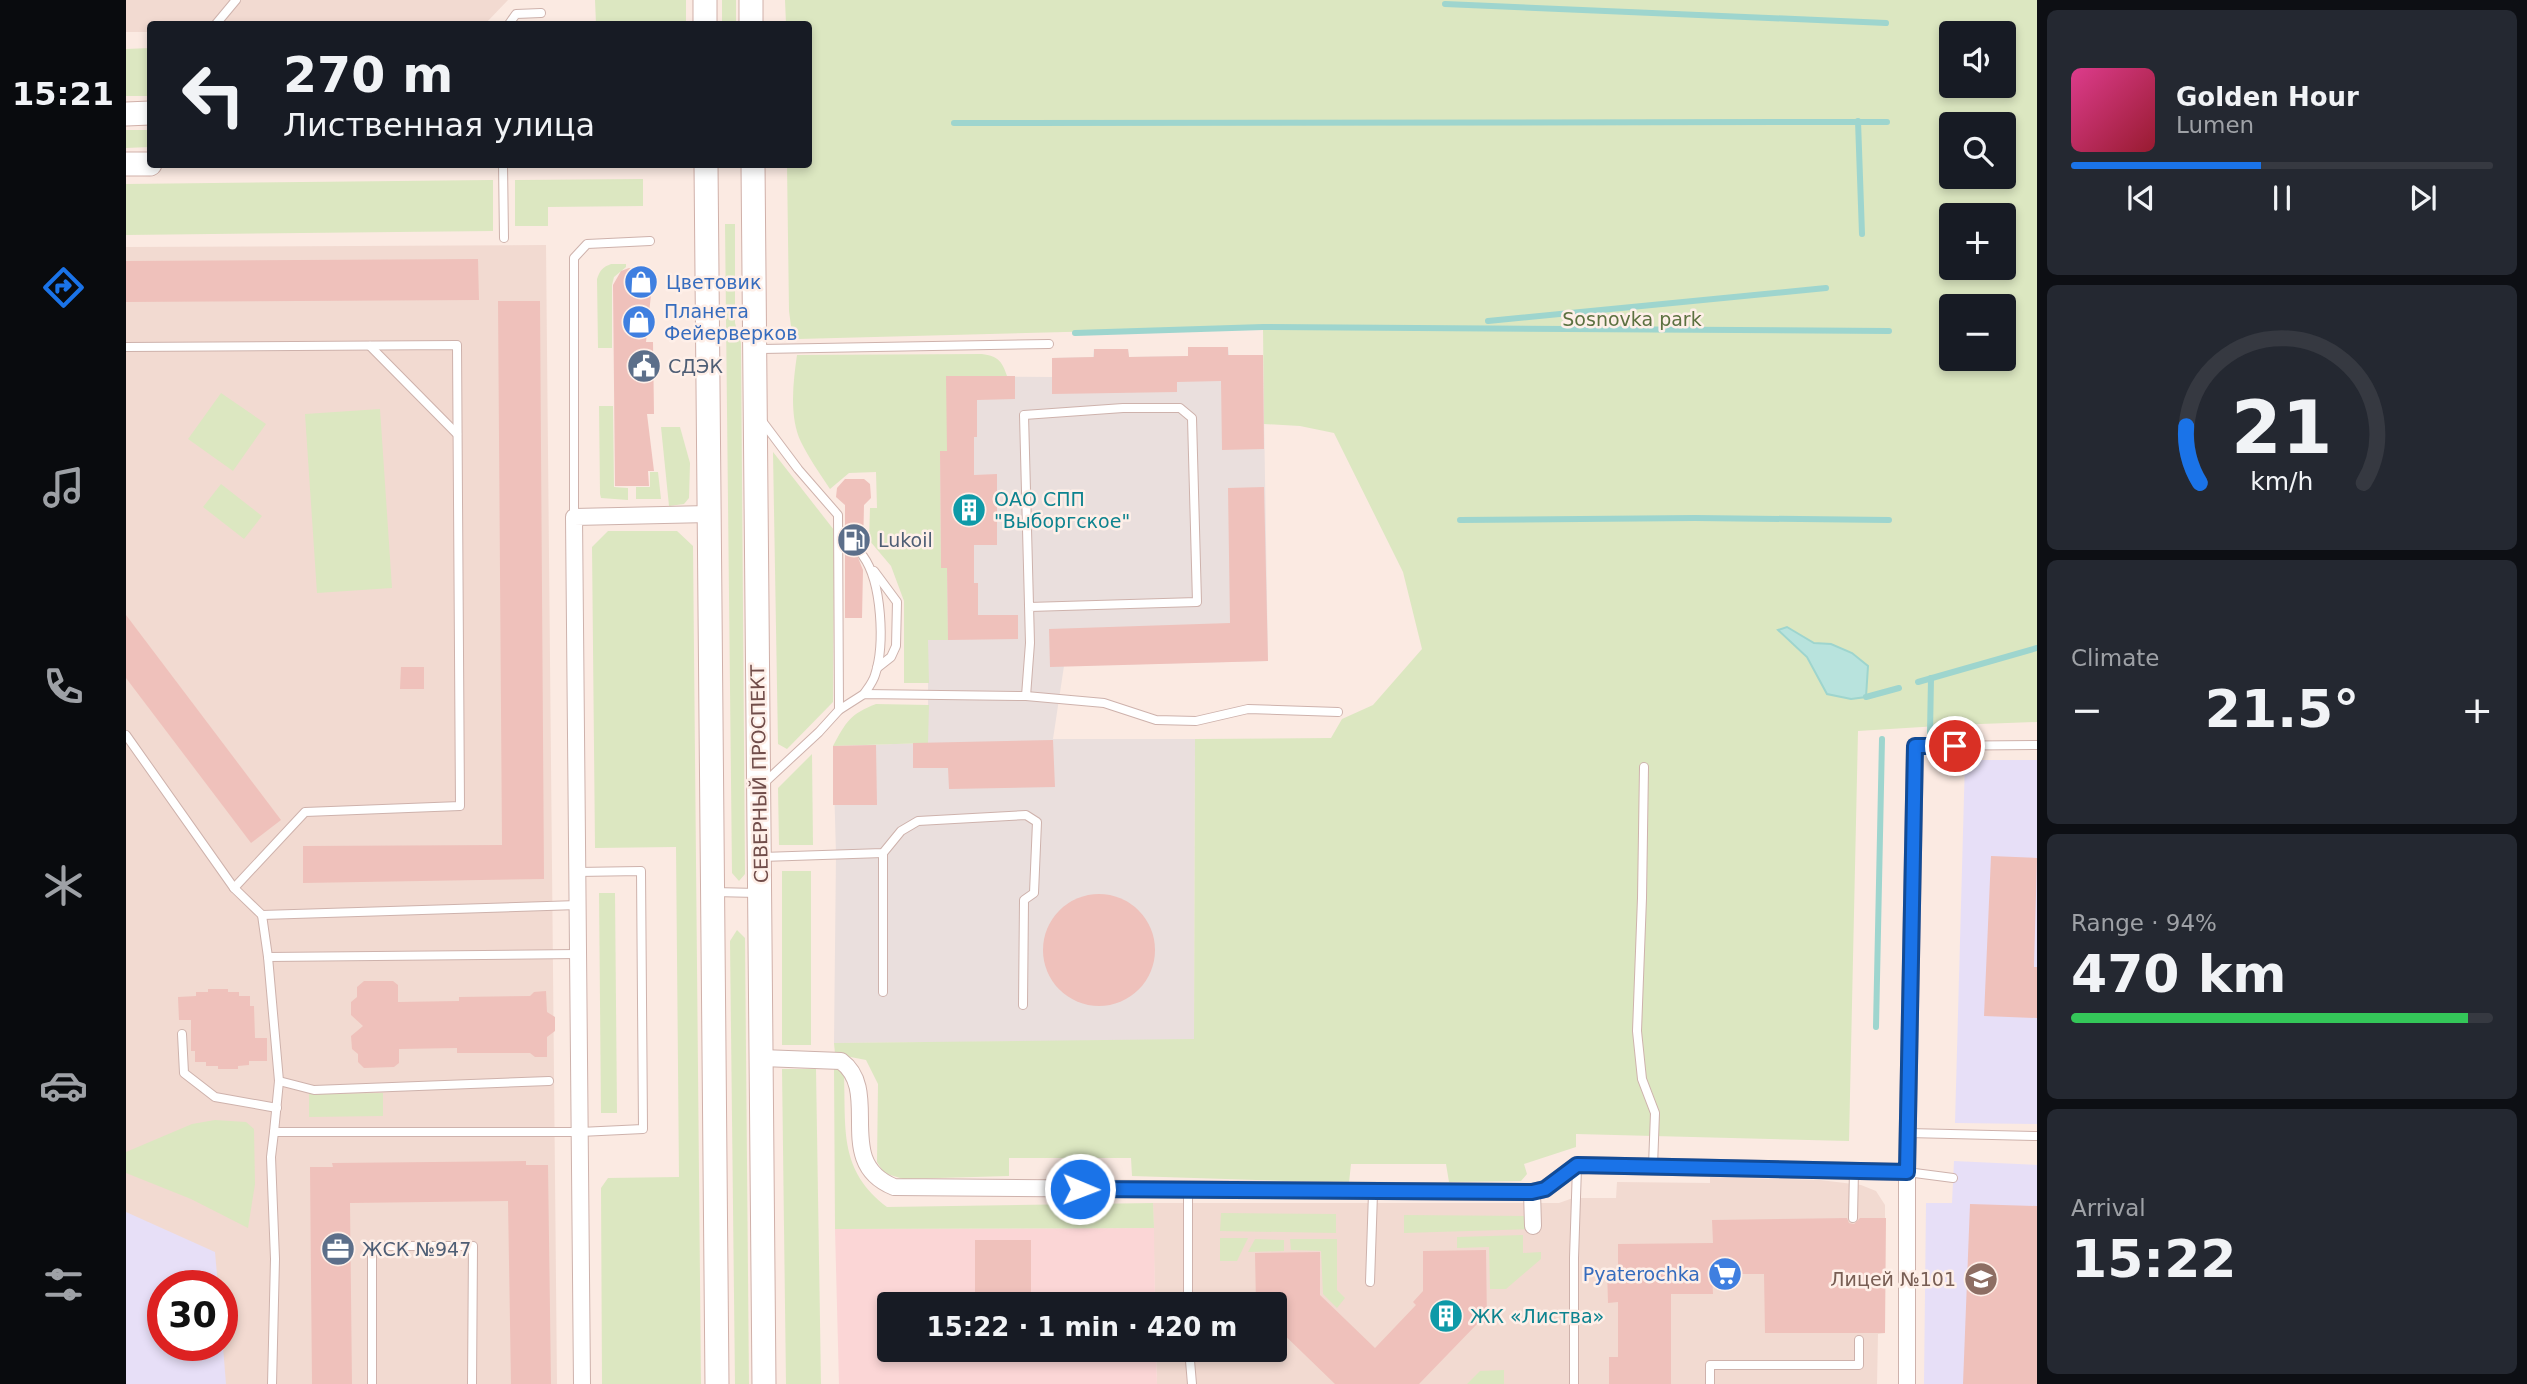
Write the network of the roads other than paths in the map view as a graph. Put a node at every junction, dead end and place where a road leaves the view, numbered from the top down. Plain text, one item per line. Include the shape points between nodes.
1 (236, 0) edge
2 (705, 0) edge
3 (751, 0) edge
4 (541, 13) dead end
5 (218, 21) edge
6 (511, 21) edge
7 (705, 21) edge
8 (751, 21) edge
9 (147, 113) edge
10 (126, 114) edge
11 (126, 164) edge
12 (147, 164) edge
13 (503, 168) edge
14 (706, 168) edge
15 (753, 168) edge
16 (504, 237) dead end
17 (650, 241) dead end
18 (1049, 344) dead end
19 (370, 346) junction
20 (126, 347) edge
21 (755, 349) junction
22 (756, 413) junction
23 (457, 434) junction
24 (709, 514) junction
25 (838, 515) junction
26 (574, 517) junction
27 (844, 523) dead end
28 (863, 556) dead end
29 (871, 567) junction
30 (1029, 607) junction
31 (877, 668) junction
32 (864, 694) junction
33 (1026, 696) junction
34 (839, 710) junction
35 (1338, 712) dead end
36 (126, 735) edge
37 (2037, 745) edge
38 (1915, 746) joint
39 (1644, 767) dead end
40 (759, 788) junction
41 (883, 853) junction
42 (760, 857) junction
43 (578, 872) junction
44 (234, 888) junction
45 (713, 892) junction
46 (760, 893) junction
47 (578, 905) junction
48 (262, 915) junction
49 (578, 954) junction
50 (268, 957) junction
51 (883, 992) dead end
52 (1023, 1005) dead end
53 (182, 1034) dead end
54 (761, 1058) junction
55 (279, 1081) junction
56 (549, 1081) dead end
57 (277, 1108) junction
58 (274, 1132) junction
59 (580, 1132) junction
60 (1908, 1133) junction
61 (2037, 1136) edge
62 (1577, 1165) junction
63 (1653, 1166) junction
64 (1854, 1170) junction
65 (1907, 1172) junction
66 (1953, 1178) dead end
67 (1188, 1191) junction
68 (1532, 1192) junction
69 (1373, 1193) junction
70 (1853, 1218) dead end
71 (1533, 1229) dead end
72 (1370, 1282) dead end
73 (1188, 1292) edge
74 (1859, 1340) dead end
75 (1190, 1362) edge
76 (272, 1384) edge
77 (372, 1384) edge
78 (472, 1384) edge
79 (582, 1384) edge
80 (718, 1384) edge
81 (764, 1384) edge
82 (1192, 1384) edge
83 (1574, 1384) edge
84 (1710, 1384) edge
85 (1908, 1384) edge

1 - 5 lane
2 - 7 main road
3 - 8 main road
4 - 6 lane via 516,14
9 - 10 main road
11 - 12 main road
13 - 16 lane
14 - 24 main road
15 - 21 main road, СЕВЕРНЫЙ ПРОСПЕКТ
17 - 26 lane via 587,244 574,258
18 - 21 lane
19 - 20 lane
19 - 23 lane
19 - 23 lane via 457,345
21 - 22 main road, СЕВЕРНЫЙ ПРОСПЕКТ
22 - 25 lane
22 - 40 main road, СЕВЕРНЫЙ ПРОСПЕКТ
23 - 44 lane via 460,806 305,812
24 - 26 street
24 - 45 main road
25 - 27 lane
25 - 34 lane
26 - 43 street
28 - 29 lane
29 - 31 lane via 878,591
29 - 31 lane via 897,602 896,646
30 - 30 lane via 1024,415 1180,408 1192,418 1197,602
30 - 33 lane
31 - 32 lane
32 - 33 lane
32 - 34 lane
33 - 35 lane via 1104,703 1156,720 1196,720 1248,709
34 - 40 lane
36 - 44 lane
37 - 38 lane
38 - 60 street
39 - 63 lane via 1637,1031 1642,1079 1655,1113
40 - 42 main road, СЕВЕРНЫЙ ПРОСПЕКТ
41 - 42 lane
41 - 51 lane
41 - 52 lane via 901,831 918,821 1026,816 1037,822 1034,893 1024,900
42 - 46 main road, СЕВЕРНЫЙ ПРОСПЕКТ
43 - 47 street
43 - 59 lane via 641,871 643,1116 643,1129
44 - 48 lane
45 - 46 lane
45 - 80 main road
46 - 54 main road, СЕВЕРНЫЙ ПРОСПЕКТ
47 - 48 lane
47 - 49 street
48 - 50 lane
49 - 50 lane
49 - 59 street
50 - 55 lane
53 - 57 lane via 184,1073 215,1097
54 - 67 street via 841,1061 851,1068 857,1082 862,1154 868,1169 894,1187
54 - 81 main road, СЕВЕРНЫЙ ПРОСПЕКТ
55 - 56 lane via 314,1090
55 - 57 lane
57 - 58 lane
58 - 59 lane
58 - 76 lane
59 - 79 street
60 - 61 lane
60 - 65 street
62 - 63 street
62 - 68 street via 1545,1189
62 - 83 lane
63 - 64 street
64 - 65 street
64 - 70 lane
65 - 66 lane
65 - 85 street
67 - 69 street
67 - 73 lane
68 - 69 street
68 - 71 street
69 - 72 lane
74 - 84 lane via 1859,1365 1710,1365
75 - 82 lane
77 - 78 lane via 372,1246 472,1246

